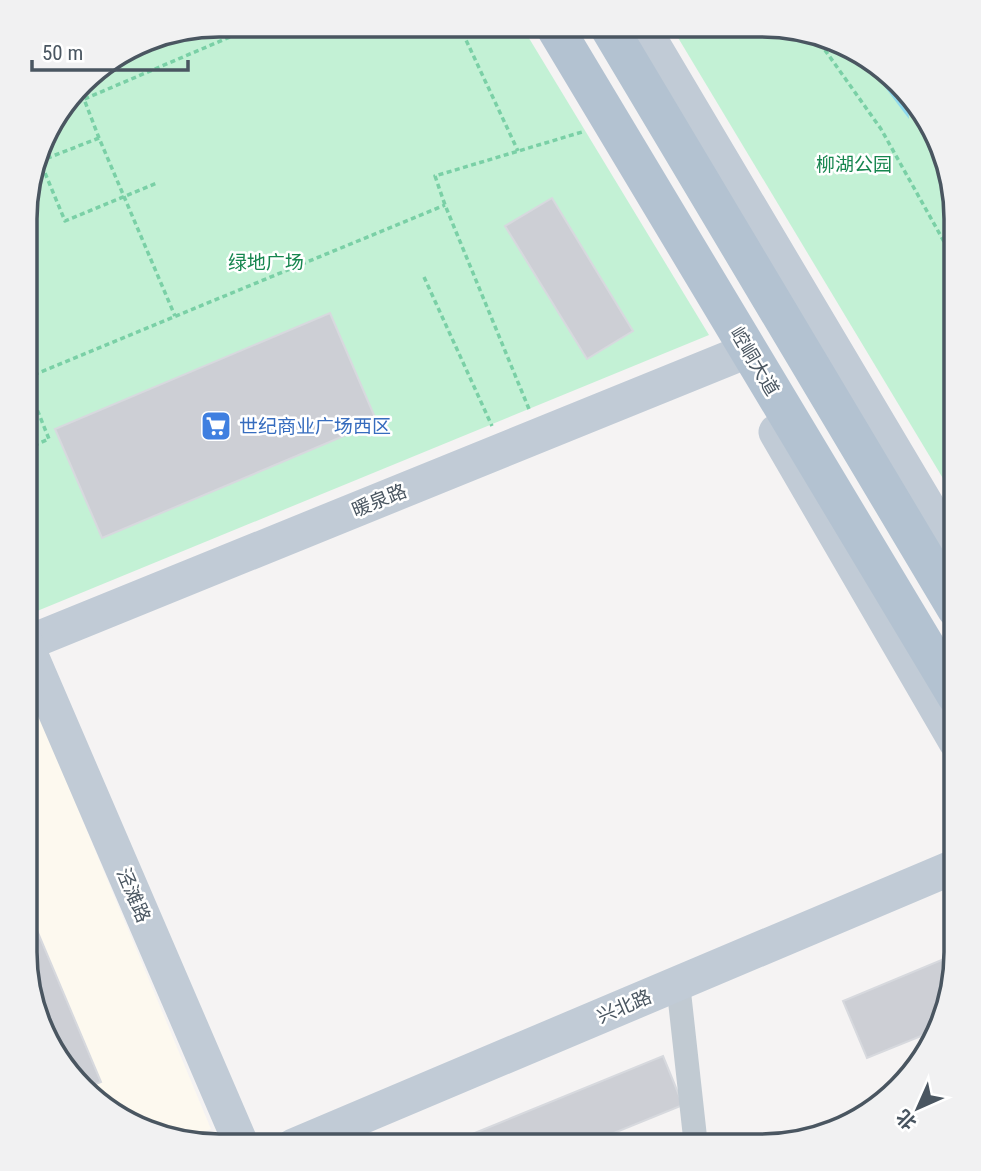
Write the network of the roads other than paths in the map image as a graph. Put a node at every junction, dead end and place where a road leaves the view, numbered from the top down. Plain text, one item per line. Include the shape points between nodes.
1 (542, 37) edge
2 (561, 37) edge
3 (615, 37) edge
4 (649, 37) edge
5 (732, 357) junction
6 (944, 534) edge
7 (944, 588) edge
8 (37, 638) edge
9 (37, 671) edge
10 (944, 676) edge
11 (944, 721) edge
12 (944, 871) edge
13 (678, 983) junction
14 (237, 1134) edge
15 (320, 1134) edge
16 (695, 1134) edge

1 - 5 street
2 - 10 main road, 崆峒大道
3 - 7 main road
4 - 6 street
5 - 8 street, 暖泉路
5 - 11 street
9 - 14 street, 泾滩路
12 - 13 street, 兴北路
13 - 15 street, 兴北路
13 - 16 street

